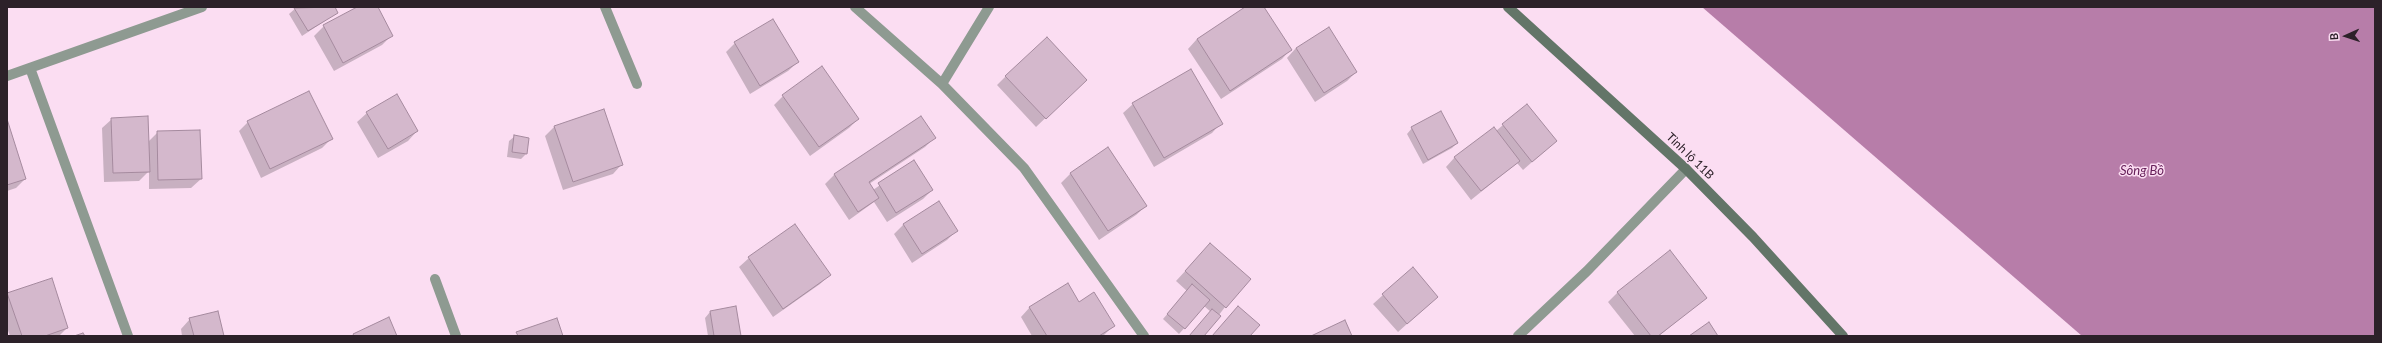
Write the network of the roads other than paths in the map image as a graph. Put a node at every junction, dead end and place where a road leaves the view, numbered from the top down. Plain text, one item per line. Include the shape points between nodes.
1 (202, 7) edge
2 (605, 7) edge
3 (855, 7) edge
4 (989, 7) edge
5 (1508, 7) edge
6 (30, 68) junction
7 (7, 76) edge
8 (638, 84) dead end
9 (942, 84) junction
10 (1686, 169) junction
11 (435, 279) dead end
12 (128, 336) edge
13 (456, 336) edge
14 (1144, 336) edge
15 (1518, 336) edge
16 (1843, 336) edge

1 - 6 street
2 - 8 street
3 - 9 street
4 - 9 street
5 - 10 main road, Tỉnh lộ 11B
6 - 7 street
6 - 12 street
9 - 14 street via 1024,168
10 - 15 street via 1587,271
10 - 16 main road, Tỉnh lộ 11B via 1753,237
11 - 13 street

